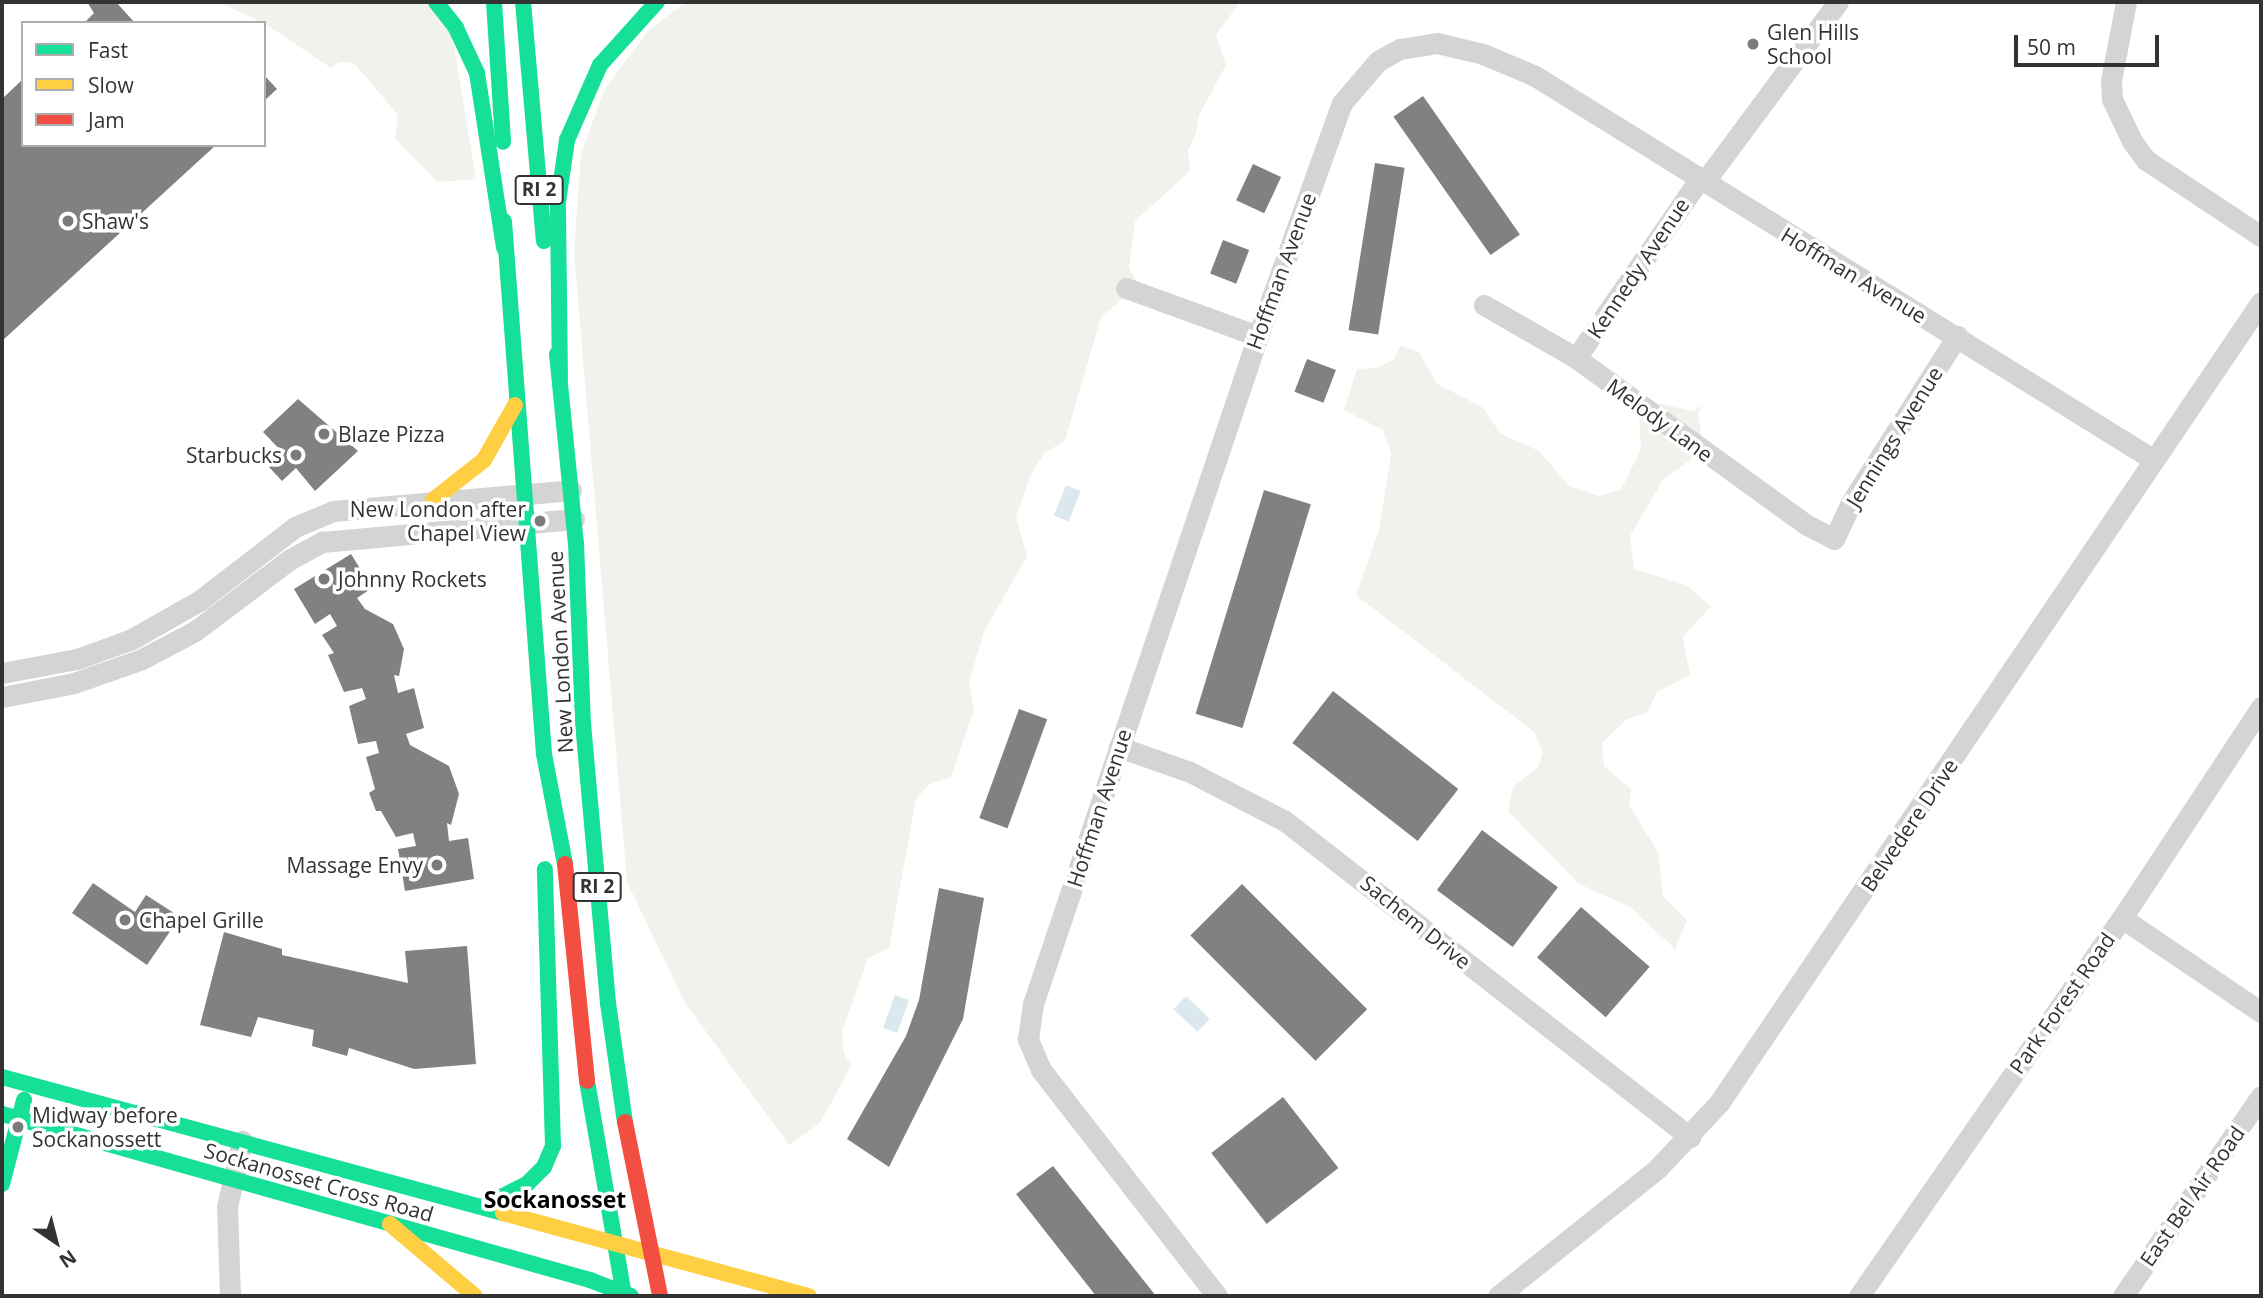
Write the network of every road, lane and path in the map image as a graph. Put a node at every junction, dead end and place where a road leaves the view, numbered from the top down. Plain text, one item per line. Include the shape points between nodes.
1 (436, 2) edge
2 (494, 2) edge
3 (523, 2) edge
4 (657, 2) edge
5 (1838, 2) edge
6 (2126, 2) edge
7 (1702, 179) junction
8 (2261, 236) edge
9 (504, 248) junction
10 (1126, 288) dead end
11 (2261, 302) edge
12 (1484, 305) dead end
13 (1258, 336) junction
14 (1957, 336) junction
15 (1576, 358) junction
16 (560, 378) junction
17 (516, 402) junction
18 (2154, 460) junction
19 (571, 490) junction
20 (523, 495) junction
21 (433, 500) junction
22 (574, 519) junction
23 (526, 523) junction
24 (1833, 539) joint
25 (2, 673) edge
26 (2, 696) edge
27 (2261, 707) edge
28 (2253, 738) edge
29 (1119, 747) junction
30 (544, 754) junction
31 (2122, 918) junction
32 (2261, 1012) edge
33 (2, 1077) edge
34 (29, 1085) junction
35 (2261, 1096) edge
36 (10, 1116) edge
37 (1690, 1136) junction
38 (242, 1141) junction
39 (234, 1179) junction
40 (2, 1184) edge
41 (485, 1205) junction
42 (390, 1224) junction
43 (614, 1242) junction
44 (650, 1251) junction
45 (1510, 1293) edge
46 (626, 1295) edge
47 (230, 1296) edge
48 (475, 1296) edge
49 (660, 1296) edge
50 (809, 1296) edge
51 (1217, 1296) edge
52 (1858, 1296) edge
53 (2123, 1296) edge

1 - 9 main road via 460,35 480,82
2 - 9 main road, New London Avenue / RI 2
3 - 16 main road, New London Avenue / RI 2
4 - 16 main road via 600,65 567,140 558,202
5 - 7 street, Kennedy Avenue
6 - 8 street via 2111,81 2112,99 2132,141 2146,160
7 - 13 street, Hoffman Avenue via 1521,69 1451,44 1424,43 1400,49 1364,74 1342,103
7 - 14 street, Hoffman Avenue
7 - 15 street, Kennedy Avenue
9 - 17 main road, New London Avenue / RI 2
10 - 13 street
11 - 18 street, Belvedere Drive
12 - 15 street, Melody Lane
13 - 29 street, Hoffman Avenue
14 - 18 street, Hoffman Avenue
14 - 24 street, Jennings Avenue via 1852,501
15 - 24 street, Melody Lane via 1807,525
16 - 19 main road, New London Avenue / RI 2
17 - 20 main road, New London Avenue / RI 2
17 - 21 main road via 484,460
18 - 37 street, Belvedere Drive via 1726,1091
19 - 20 street
19 - 22 main road, New London Avenue / RI 2
20 - 21 street
20 - 23 main road, New London Avenue / RI 2
21 - 25 street via 362,505 316,516 199,601 141,634 77,659
22 - 23 street
22 - 44 main road, New London Avenue / RI 2 via 583,723 608,1003 631,1165
23 - 26 street via 322,542 300,552 212,620 160,650 74,683
23 - 30 main road, New London Avenue / RI 2
27 - 28 street, Park Forest Road
28 - 31 street, Park Forest Road
29 - 37 street, Sachem Drive via 1190,772 1285,821
29 - 51 street, Hoffman Avenue via 1033,1004 1028,1039 1041,1070
30 - 41 main road via 553,1146 544,1167 527,1184
30 - 43 main road, New London Avenue / RI 2 via 564,854 583,1049
31 - 32 street
31 - 52 street, Park Forest Road
33 - 34 main road, Sockanosset Cross Road
34 - 36 main road
34 - 38 main road, Sockanosset Cross Road
35 - 53 street, East Bel Air Road
36 - 39 main road, Sockanosset Cross Road
36 - 40 main road
37 - 45 street, Belvedere Drive
38 - 39 street
38 - 41 main road, Sockanosset Cross Road
39 - 42 main road, Sockanosset Cross Road
39 - 47 street via 228,1208
41 - 43 main road, Sockanosset Cross Road
42 - 46 main road, Sockanosset Cross Road via 590,1280
42 - 48 main road
43 - 44 main road, Sockanosset Cross Road
43 - 46 main road, New London Avenue / RI 2
44 - 49 main road, New London Avenue / RI 2
44 - 50 main road, Sockanosset Cross Road

